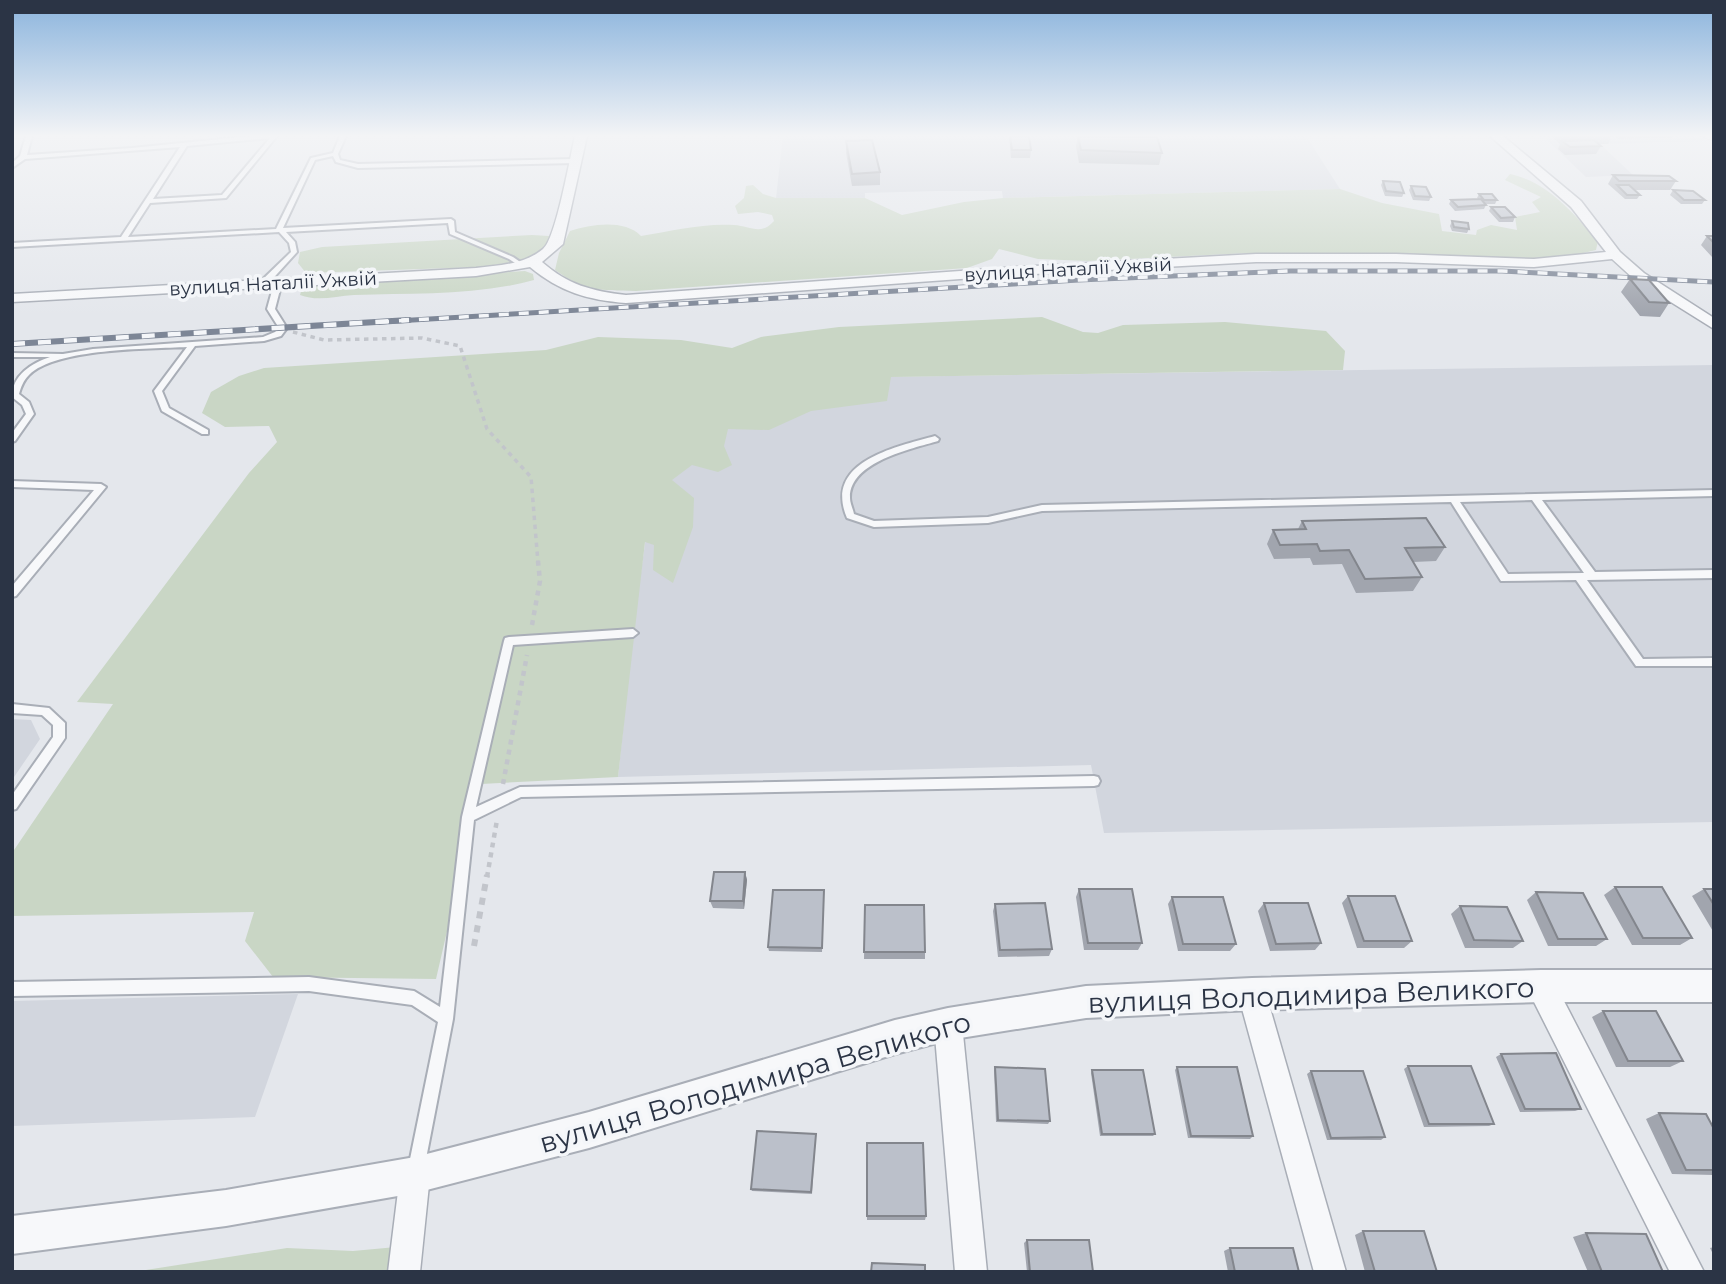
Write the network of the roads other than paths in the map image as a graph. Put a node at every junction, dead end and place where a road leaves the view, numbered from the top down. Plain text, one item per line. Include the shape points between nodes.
1 (152, 196) edge
2 (225, 196) edge
3 (295, 196) edge
4 (567, 196) edge
5 (1566, 196) edge
6 (149, 201) junction
7 (279, 229) junction
8 (124, 238) junction
9 (12, 245) edge
10 (1615, 255) junction
11 (528, 264) junction
12 (271, 283) junction
13 (12, 298) edge
14 (1714, 325) edge
15 (192, 344) junction
16 (12, 355) edge
17 (66, 355) junction
18 (27, 369) junction
19 (12, 373) edge
20 (13, 395) edge
21 (205, 432) dead end
22 (12, 439) edge
23 (935, 439) dead end
24 (12, 484) edge
25 (1714, 492) edge
26 (1534, 496) junction
27 (1454, 498) junction
28 (1714, 574) edge
29 (1578, 576) junction
30 (1592, 576) junction
31 (12, 593) edge
32 (633, 633) dead end
33 (1714, 662) edge
34 (12, 708) edge
35 (1094, 781) dead end
36 (12, 805) edge
37 (468, 817) junction
38 (1541, 986) junction
39 (1714, 986) edge
40 (12, 989) edge
41 (1252, 994) junction
42 (446, 1019) junction
43 (948, 1024) junction
44 (415, 1175) junction
45 (12, 1235) edge
46 (404, 1272) edge
47 (971, 1272) edge
48 (1330, 1272) edge
49 (1688, 1272) edge

1 - 6 lane
2 - 6 lane
3 - 7 lane
4 - 11 street via 556,244 545,257
5 - 10 street
6 - 8 lane
7 - 8 lane
7 - 11 lane via 451,221 452,233
7 - 12 lane via 292,242 294,252
8 - 9 lane
10 - 11 street, вулиця Наталії Ужвій via 1534,263 1256,258 626,299 583,296
10 - 14 street
11 - 12 street, вулиця Наталії Ужвій via 476,272
12 - 13 street, вулиця Наталії Ужвій
12 - 15 lane via 271,310 283,328 278,334
15 - 17 lane
15 - 21 lane via 158,391 165,409
16 - 17 lane
17 - 18 lane
18 - 19 lane
18 - 20 lane
20 - 22 lane via 26,404 30,414
23 - 27 lane via 870,461 848,480 844,502 850,516 874,524 988,520 1042,508
24 - 31 lane via 101,487
25 - 26 lane
26 - 27 lane
26 - 30 lane
27 - 29 lane via 1505,578
28 - 30 lane
29 - 30 lane
29 - 33 lane via 1640,663
32 - 37 lane via 509,641
34 - 36 lane via 45,711 59,723 59,738
35 - 37 lane via 520,792
37 - 42 lane
38 - 39 street, вулиця Володимира Великого
38 - 41 street, вулиця Володимира Великого
38 - 49 street
40 - 42 lane via 309,984 414,998
41 - 43 street, вулиця Володимира Великого via 1086,1002
41 - 48 street
42 - 44 lane
43 - 44 street, вулиця Володимира Великого via 589,1130
43 - 47 street
44 - 45 street, вулиця Володимира Великого via 226,1208
44 - 46 street

